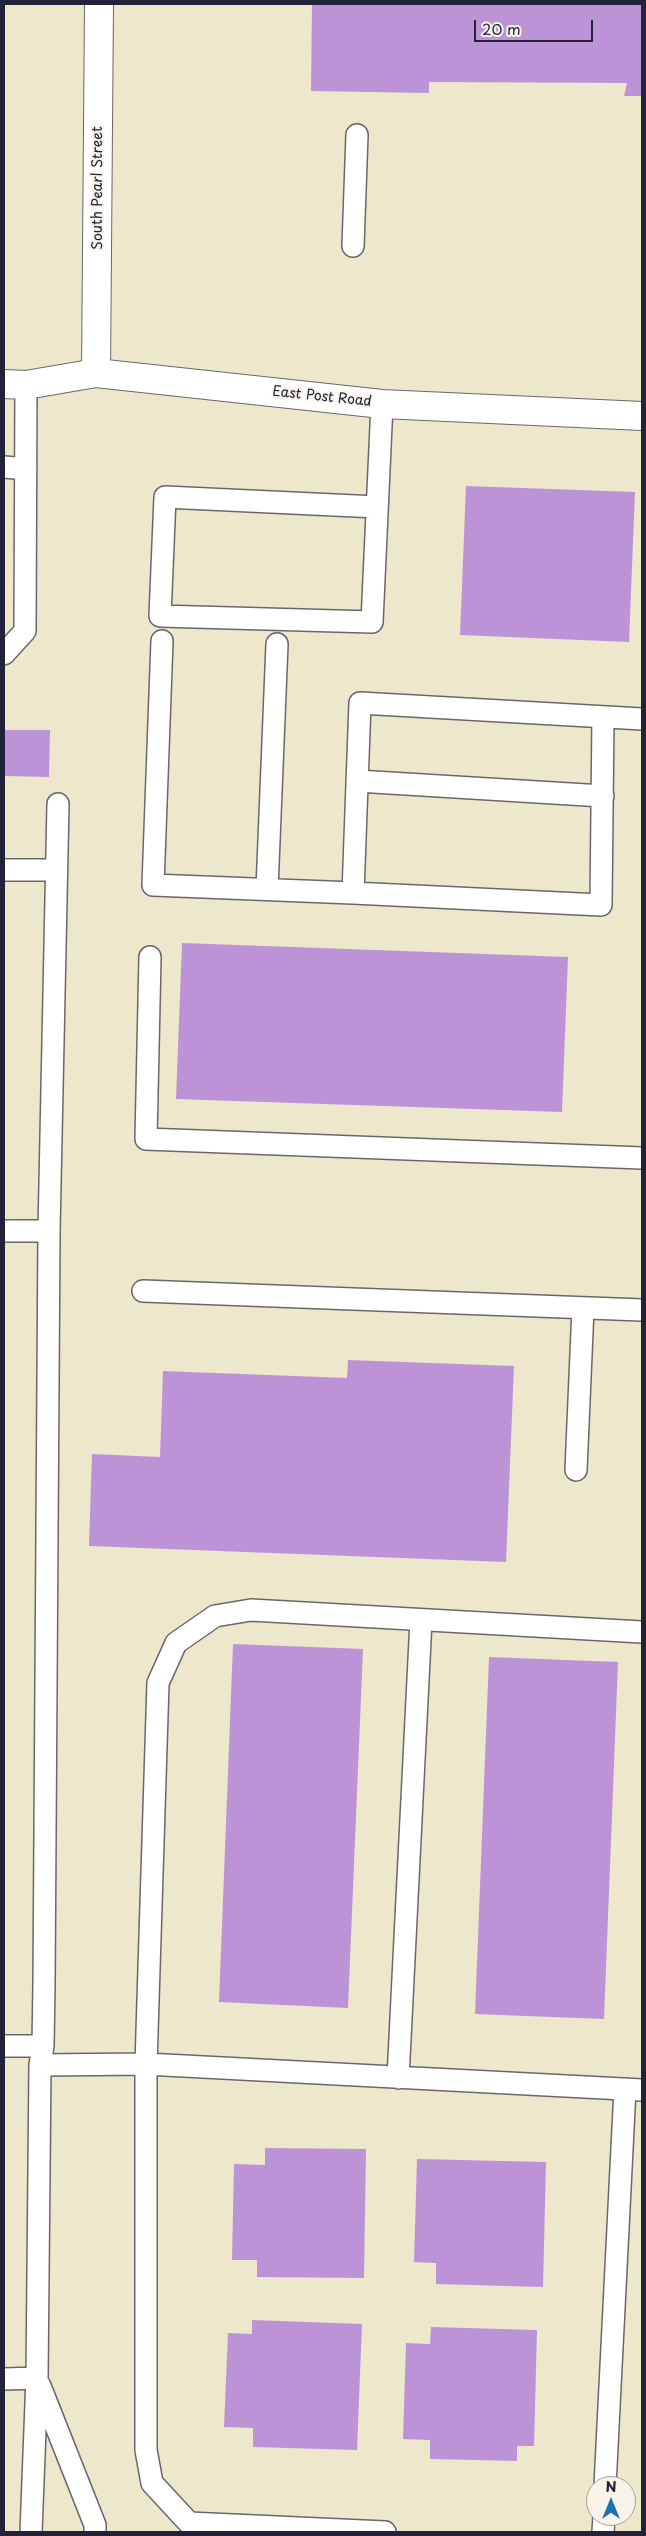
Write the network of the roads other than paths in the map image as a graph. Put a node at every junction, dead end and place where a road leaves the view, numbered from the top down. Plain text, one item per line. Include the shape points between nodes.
1 (99, 4) edge
2 (357, 135) dead end
3 (353, 246) dead end
4 (96, 373) junction
5 (15, 385) edge
6 (382, 404) junction
7 (642, 416) edge
8 (4, 468) edge
9 (26, 468) junction
10 (377, 508) junction
11 (162, 641) dead end
12 (277, 644) dead end
13 (4, 654) edge
14 (603, 717) junction
15 (642, 719) edge
16 (357, 781) junction
17 (603, 796) junction
18 (58, 804) dead end
19 (4, 870) edge
20 (56, 870) junction
21 (267, 889) junction
22 (353, 893) junction
23 (150, 957) dead end
24 (642, 1158) edge
25 (4, 1231) edge
26 (49, 1231) junction
27 (143, 1290) dead end
28 (583, 1308) junction
29 (642, 1310) edge
30 (576, 1470) dead end
31 (420, 1620) junction
32 (642, 1632) edge
33 (4, 2046) edge
34 (42, 2055) junction
35 (146, 2064) junction
36 (398, 2078) junction
37 (634, 2089) edge
38 (37, 2378) junction
39 (4, 2379) edge
40 (607, 2476) edge
41 (31, 2532) edge
42 (95, 2532) edge
43 (385, 2532) edge

1 - 4 street, South Pearl Street
2 - 3 lane
4 - 5 street, East Post Road
4 - 6 street, East Post Road
5 - 9 lane
6 - 7 street, East Post Road
6 - 10 lane
8 - 9 lane
9 - 13 lane via 25,632
10 - 10 lane via 372,622 160,616 165,497
11 - 21 lane via 153,885
12 - 21 lane
14 - 15 lane
14 - 16 lane via 360,703
14 - 17 lane
16 - 17 lane
16 - 22 lane
17 - 22 lane via 601,905
18 - 20 lane
19 - 20 lane
20 - 26 lane
21 - 22 lane
23 - 24 lane via 146,1140
25 - 26 lane
26 - 34 lane
27 - 28 lane
28 - 29 lane
28 - 30 lane
31 - 32 lane
31 - 35 lane via 251,1610 215,1616 176,1644 158,1683
31 - 36 lane
33 - 34 lane
34 - 35 lane
34 - 38 lane
35 - 36 lane
35 - 43 lane via 146,2450 152,2483 189,2523
36 - 37 lane
37 - 40 lane
38 - 39 lane
38 - 41 lane
38 - 42 lane via 96,2525

